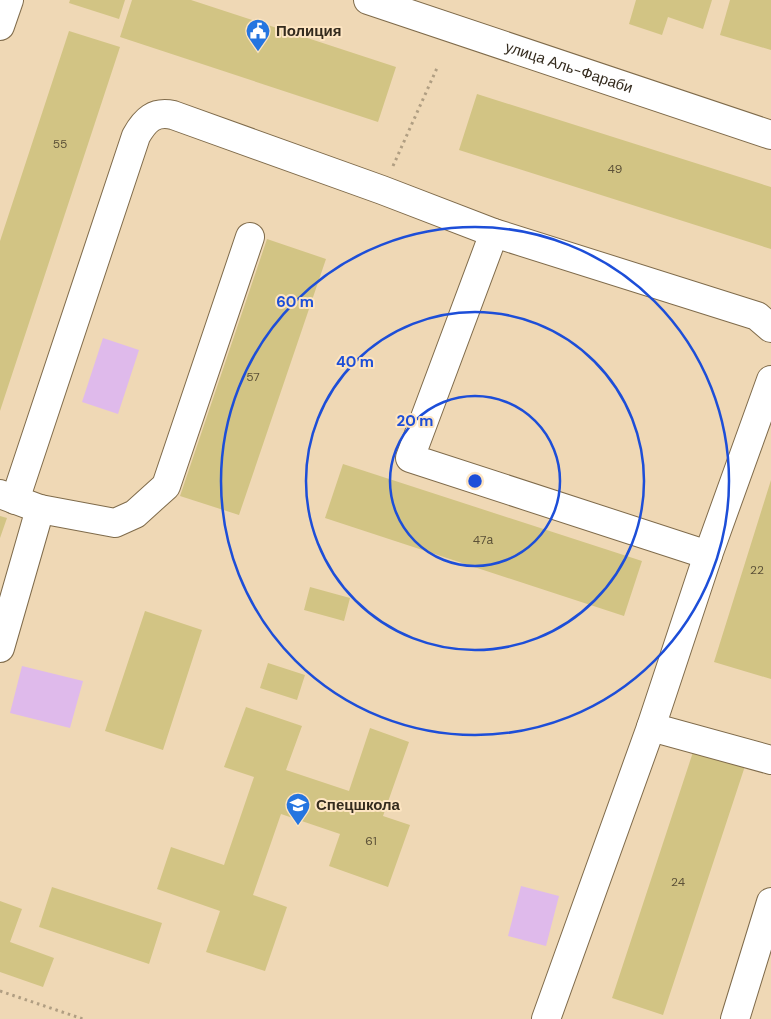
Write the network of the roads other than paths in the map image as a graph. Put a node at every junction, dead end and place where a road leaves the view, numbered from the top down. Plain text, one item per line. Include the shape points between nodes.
1 (9, 0) edge
2 (368, 0) edge
3 (0, 26) edge
4 (771, 135) edge
5 (494, 233) junction
6 (250, 237) dead end
7 (771, 328) edge
8 (771, 380) edge
9 (7, 497) edge
10 (40, 509) junction
11 (708, 555) junction
12 (0, 648) edge
13 (651, 727) junction
14 (771, 760) edge
15 (771, 902) edge
16 (546, 1019) edge
17 (735, 1019) edge

1 - 3 street
2 - 4 street, улица Аль-Фараби
5 - 7 street via 757,316
5 - 9 street via 173,115 162,113 150,118 136,136
5 - 11 street via 410,458
6 - 10 street via 166,486 134,514 115,523
8 - 11 street
9 - 10 street
10 - 12 street
11 - 13 street
13 - 14 street
13 - 16 street
15 - 17 street

